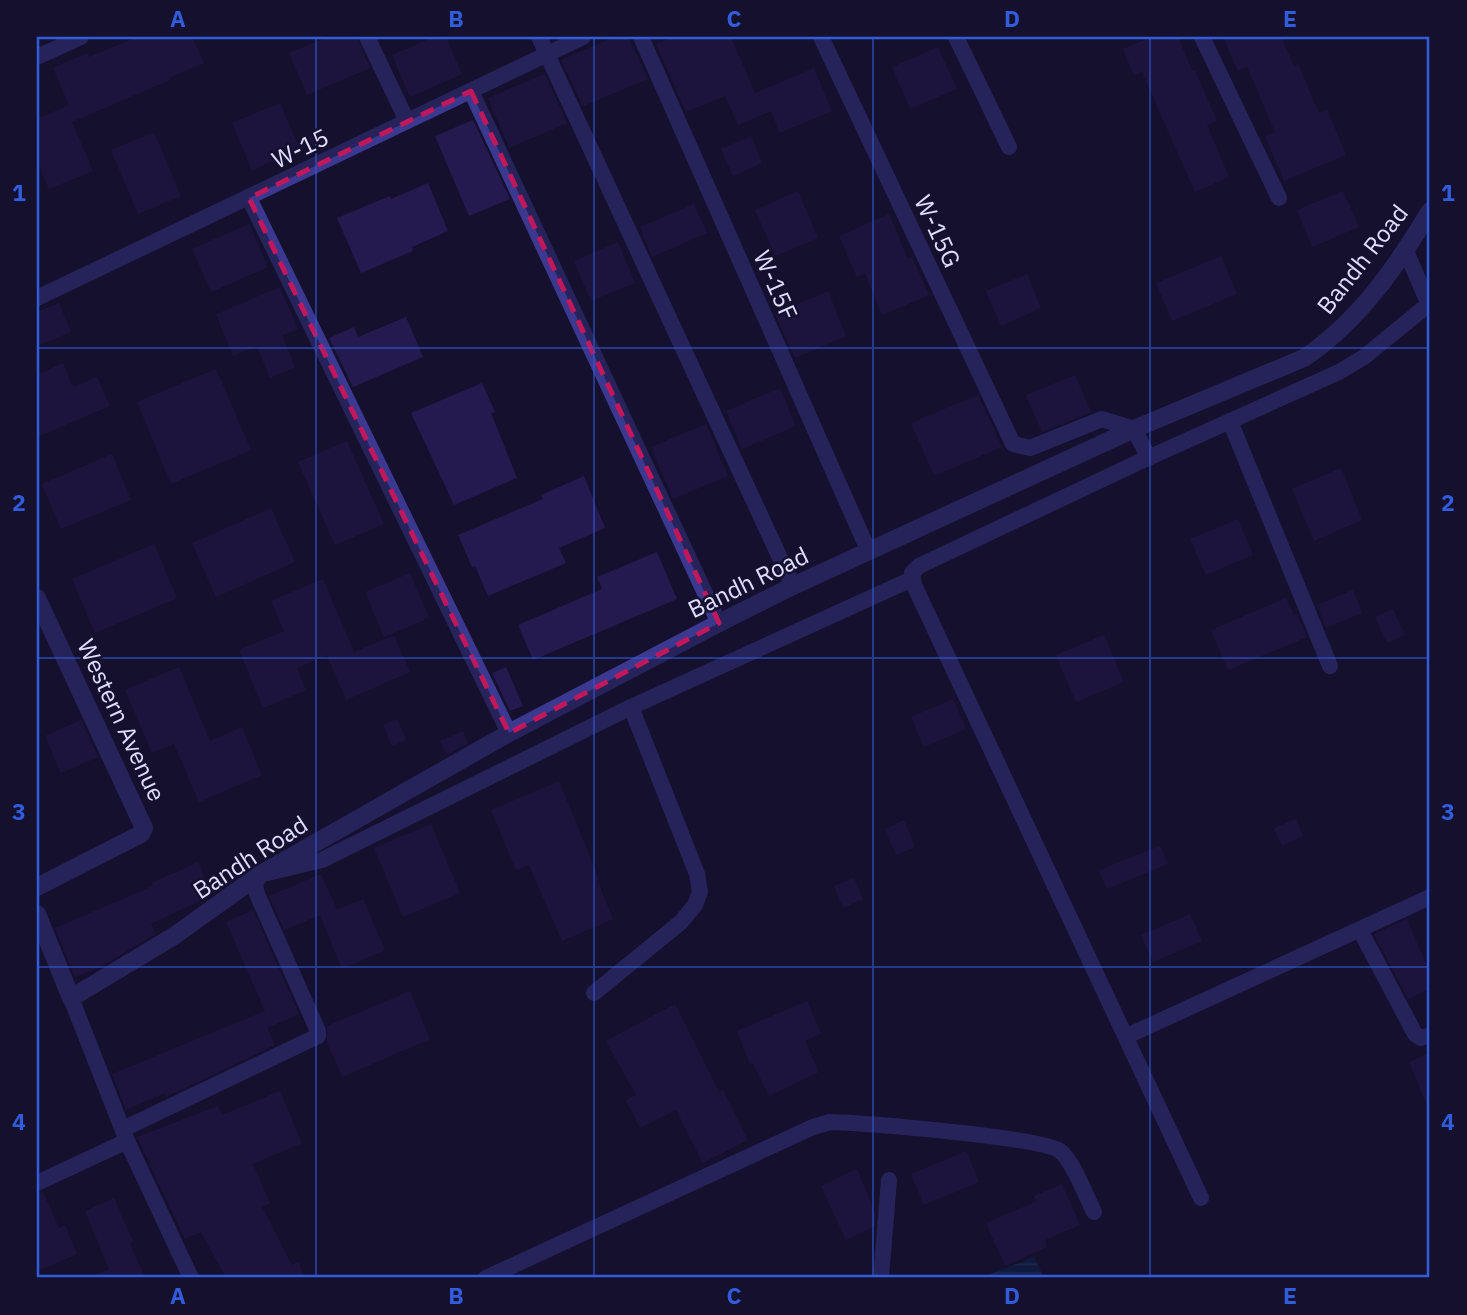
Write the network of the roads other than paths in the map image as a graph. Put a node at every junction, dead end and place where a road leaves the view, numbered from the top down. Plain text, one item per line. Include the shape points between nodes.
1 (81, 37) edge
2 (367, 37) edge
3 (539, 37) edge
4 (583, 37) edge
5 (641, 37) edge
6 (821, 37) edge
7 (956, 37) edge
8 (1202, 37) edge
9 (547, 54) junction
10 (37, 57) edge
11 (471, 91) junction
12 (407, 121) junction
13 (1009, 147) dead end
14 (249, 198) junction
15 (1279, 198) dead end
16 (1430, 211) edge
17 (1406, 251) junction
18 (37, 298) edge
19 (1429, 305) edge
20 (1230, 421) junction
21 (1134, 429) junction
22 (1149, 458) junction
23 (869, 552) junction
24 (912, 579) junction
25 (793, 586) junction
26 (37, 598) edge
27 (719, 623) junction
28 (1330, 666) dead end
29 (631, 707) junction
30 (509, 733) junction
31 (259, 875) junction
32 (37, 887) edge
33 (1430, 897) edge
34 (37, 914) edge
35 (1360, 930) junction
36 (594, 993) dead end
37 (71, 998) junction
38 (1430, 1035) edge
39 (1127, 1036) junction
40 (125, 1135) junction
41 (889, 1180) dead end
42 (37, 1183) edge
43 (1201, 1198) dead end
44 (1094, 1212) dead end
45 (191, 1278) edge
46 (486, 1278) edge
47 (881, 1278) edge

1 - 10 street
2 - 12 street
3 - 9 street
4 - 9 street, W-15
5 - 23 street, W-15F
6 - 21 street, W-15G via 1013,444 1030,448 1102,419
7 - 13 street
8 - 15 street
9 - 11 street, W-15
9 - 25 street
11 - 12 street, W-15
11 - 27 street
12 - 14 street, W-15
14 - 18 street, W-15
14 - 30 street
16 - 17 street, Bandh Road
17 - 19 street
17 - 21 street, Bandh Road via 1358,312 1323,346
19 - 20 street via 1339,372
20 - 22 street
20 - 28 street
21 - 22 street
21 - 23 street, Bandh Road
22 - 24 street via 919,566
23 - 25 street, Bandh Road
24 - 29 street
24 - 39 street
25 - 27 street, Bandh Road
26 - 32 street, Western Avenue via 144,828 141,834
27 - 30 street, Bandh Road
29 - 31 street via 322,860
29 - 36 street via 700,892 681,922
30 - 31 street, Bandh Road
31 - 37 street, Bandh Road via 174,936
31 - 40 street via 257,894 318,1036
33 - 35 street
34 - 37 street
35 - 38 street via 1415,1034 1422,1038
35 - 39 street
37 - 40 street
39 - 43 street
40 - 42 street
40 - 45 street
41 - 47 street
44 - 46 street via 1063,1154 1050,1146 830,1122

